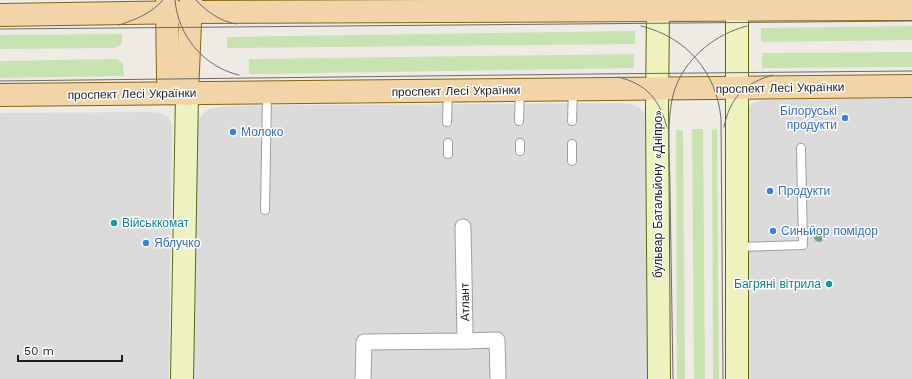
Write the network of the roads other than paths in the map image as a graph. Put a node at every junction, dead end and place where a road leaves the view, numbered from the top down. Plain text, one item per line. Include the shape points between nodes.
1 (210, 0) edge
2 (162, 4) edge
3 (450, 5) edge
4 (191, 6) edge
5 (909, 6) edge
6 (737, 9) junction
7 (658, 10) junction
8 (245, 12) junction
9 (0, 15) edge
10 (912, 86) edge
11 (737, 88) junction
12 (658, 89) junction
13 (520, 90) junction
14 (573, 90) junction
15 (448, 91) junction
16 (267, 93) junction
17 (187, 94) junction
18 (0, 95) edge
19 (520, 121) dead end
20 (572, 121) dead end
21 (447, 122) dead end
22 (448, 143) dead end
23 (572, 144) dead end
24 (801, 148) dead end
25 (448, 154) dead end
26 (572, 161) dead end
27 (265, 210) dead end
28 (737, 247) junction
29 (465, 335) junction
30 (182, 379) edge
31 (363, 379) edge
32 (498, 379) edge
33 (659, 379) edge
34 (737, 379) edge

1 - 8 main road via 224,8
2 - 4 main road
2 - 9 main road via 126,13
2 - 17 main road via 168,79 178,91
3 - 7 main road
3 - 8 main road
4 - 8 main road
4 - 17 main road
5 - 6 main road
6 - 7 main road
6 - 11 street
7 - 12 street, бульвар Батальйону «Дніпро»
10 - 11 main road, проспект Лесі Українки
11 - 12 main road, проспект Лесі Українки
11 - 28 street
12 - 14 main road, проспект Лесі Українки
12 - 33 street, бульвар Батальйону «Дніпро»
13 - 14 main road, проспект Лесі Українки
13 - 15 main road, проспект Лесі Українки
13 - 19 lane
14 - 20 lane
15 - 16 main road, проспект Лесі Українки
15 - 21 lane
16 - 17 main road, проспект Лесі Українки
16 - 27 lane
17 - 18 main road, проспект Лесі Українки
17 - 30 street
22 - 25 lane
23 - 26 lane
24 - 28 lane via 803,245
28 - 34 street
29 - 29 street, Атлант via 463,234 463,227
29 - 31 street via 364,342
29 - 32 street via 497,340

